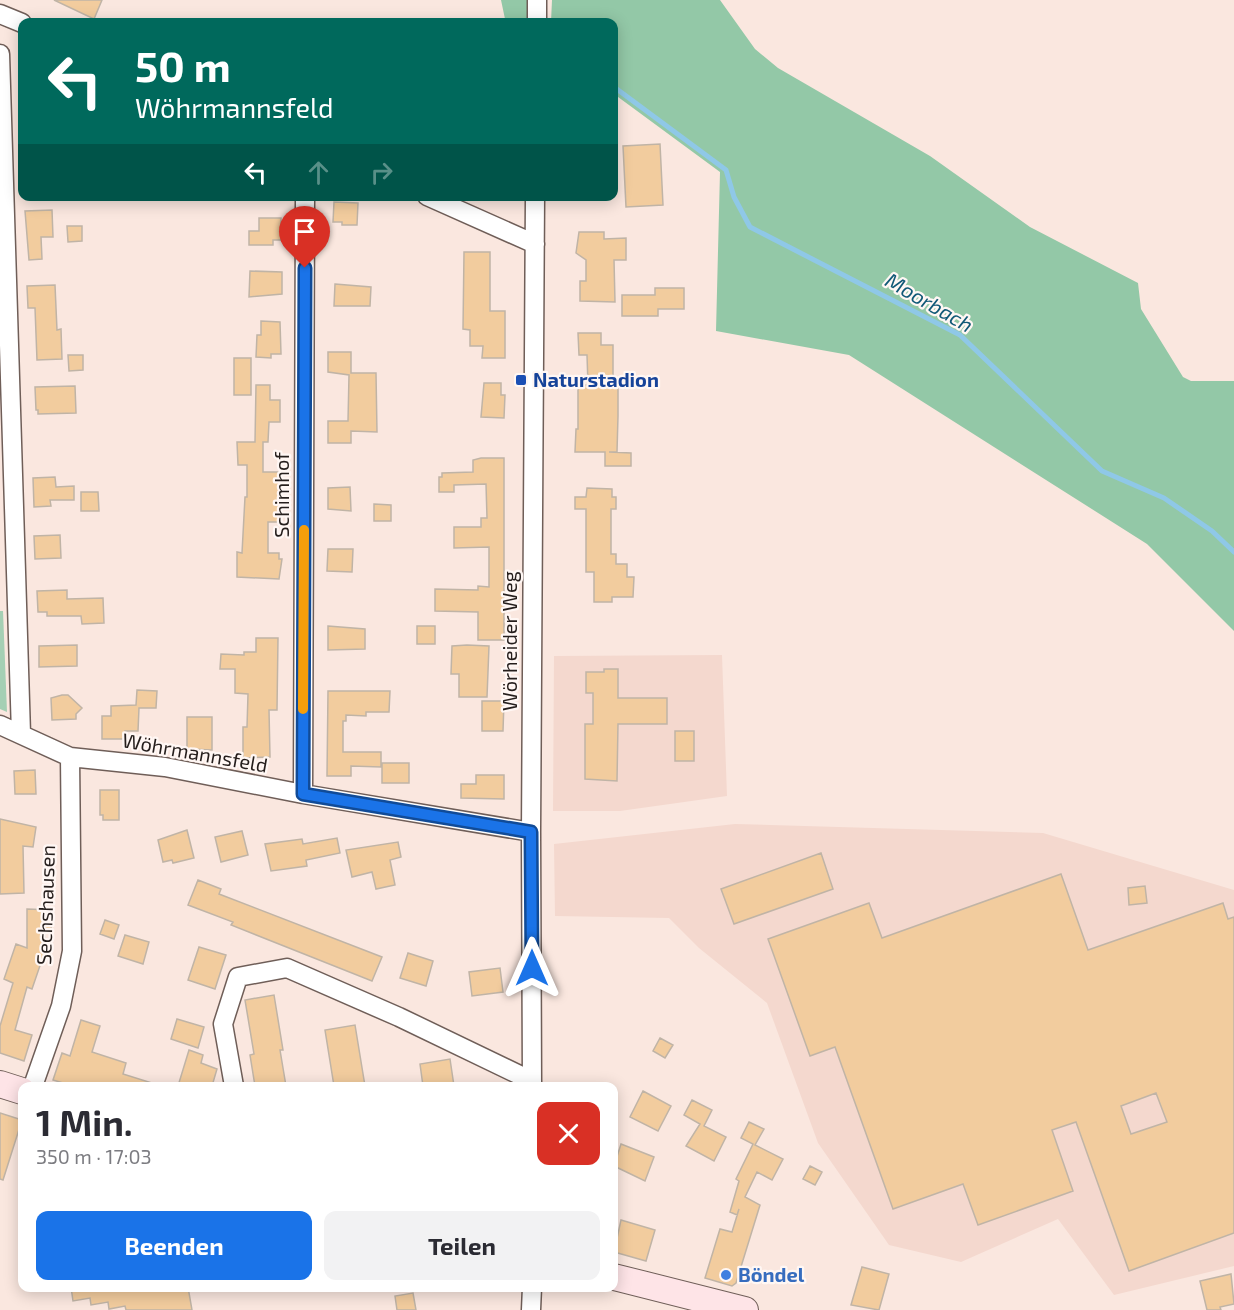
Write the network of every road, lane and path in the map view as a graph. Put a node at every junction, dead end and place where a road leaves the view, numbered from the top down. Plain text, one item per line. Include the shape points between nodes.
1 (537, 0) edge
2 (0, 14) edge
3 (537, 18) edge
4 (18, 21) edge
5 (0, 54) edge
6 (305, 201) edge
7 (438, 201) edge
8 (535, 201) edge
9 (535, 244) junction
10 (3, 252) edge
11 (6, 500) edge
12 (0, 725) edge
13 (21, 734) junction
14 (70, 757) junction
15 (303, 794) junction
16 (531, 832) junction
17 (34, 1082) edge
18 (233, 1082) edge
19 (528, 1082) edge
20 (532, 1082) edge
21 (0, 1084) edge
22 (18, 1090) edge
23 (618, 1278) edge
24 (532, 1292) edge
25 (531, 1310) edge
26 (745, 1310) edge

1 - 3 street
2 - 4 street
5 - 10 street
6 - 15 street, Schimhof
7 - 9 street
8 - 9 street, Wörheider Weg
9 - 16 street, Wörheider Weg
10 - 11 street
11 - 13 street
12 - 13 street, Wöhrmannsfeld
13 - 14 street, Wöhrmannsfeld
14 - 15 street, Wöhrmannsfeld via 165,767
14 - 17 street, Sechshausen via 72,951 60,1006
15 - 16 street, Wöhrmannsfeld
16 - 20 street, Wörheider Weg
18 - 19 street via 223,1024 238,977 287,968 399,1017
21 - 22 main road
23 - 26 main road
24 - 25 street

